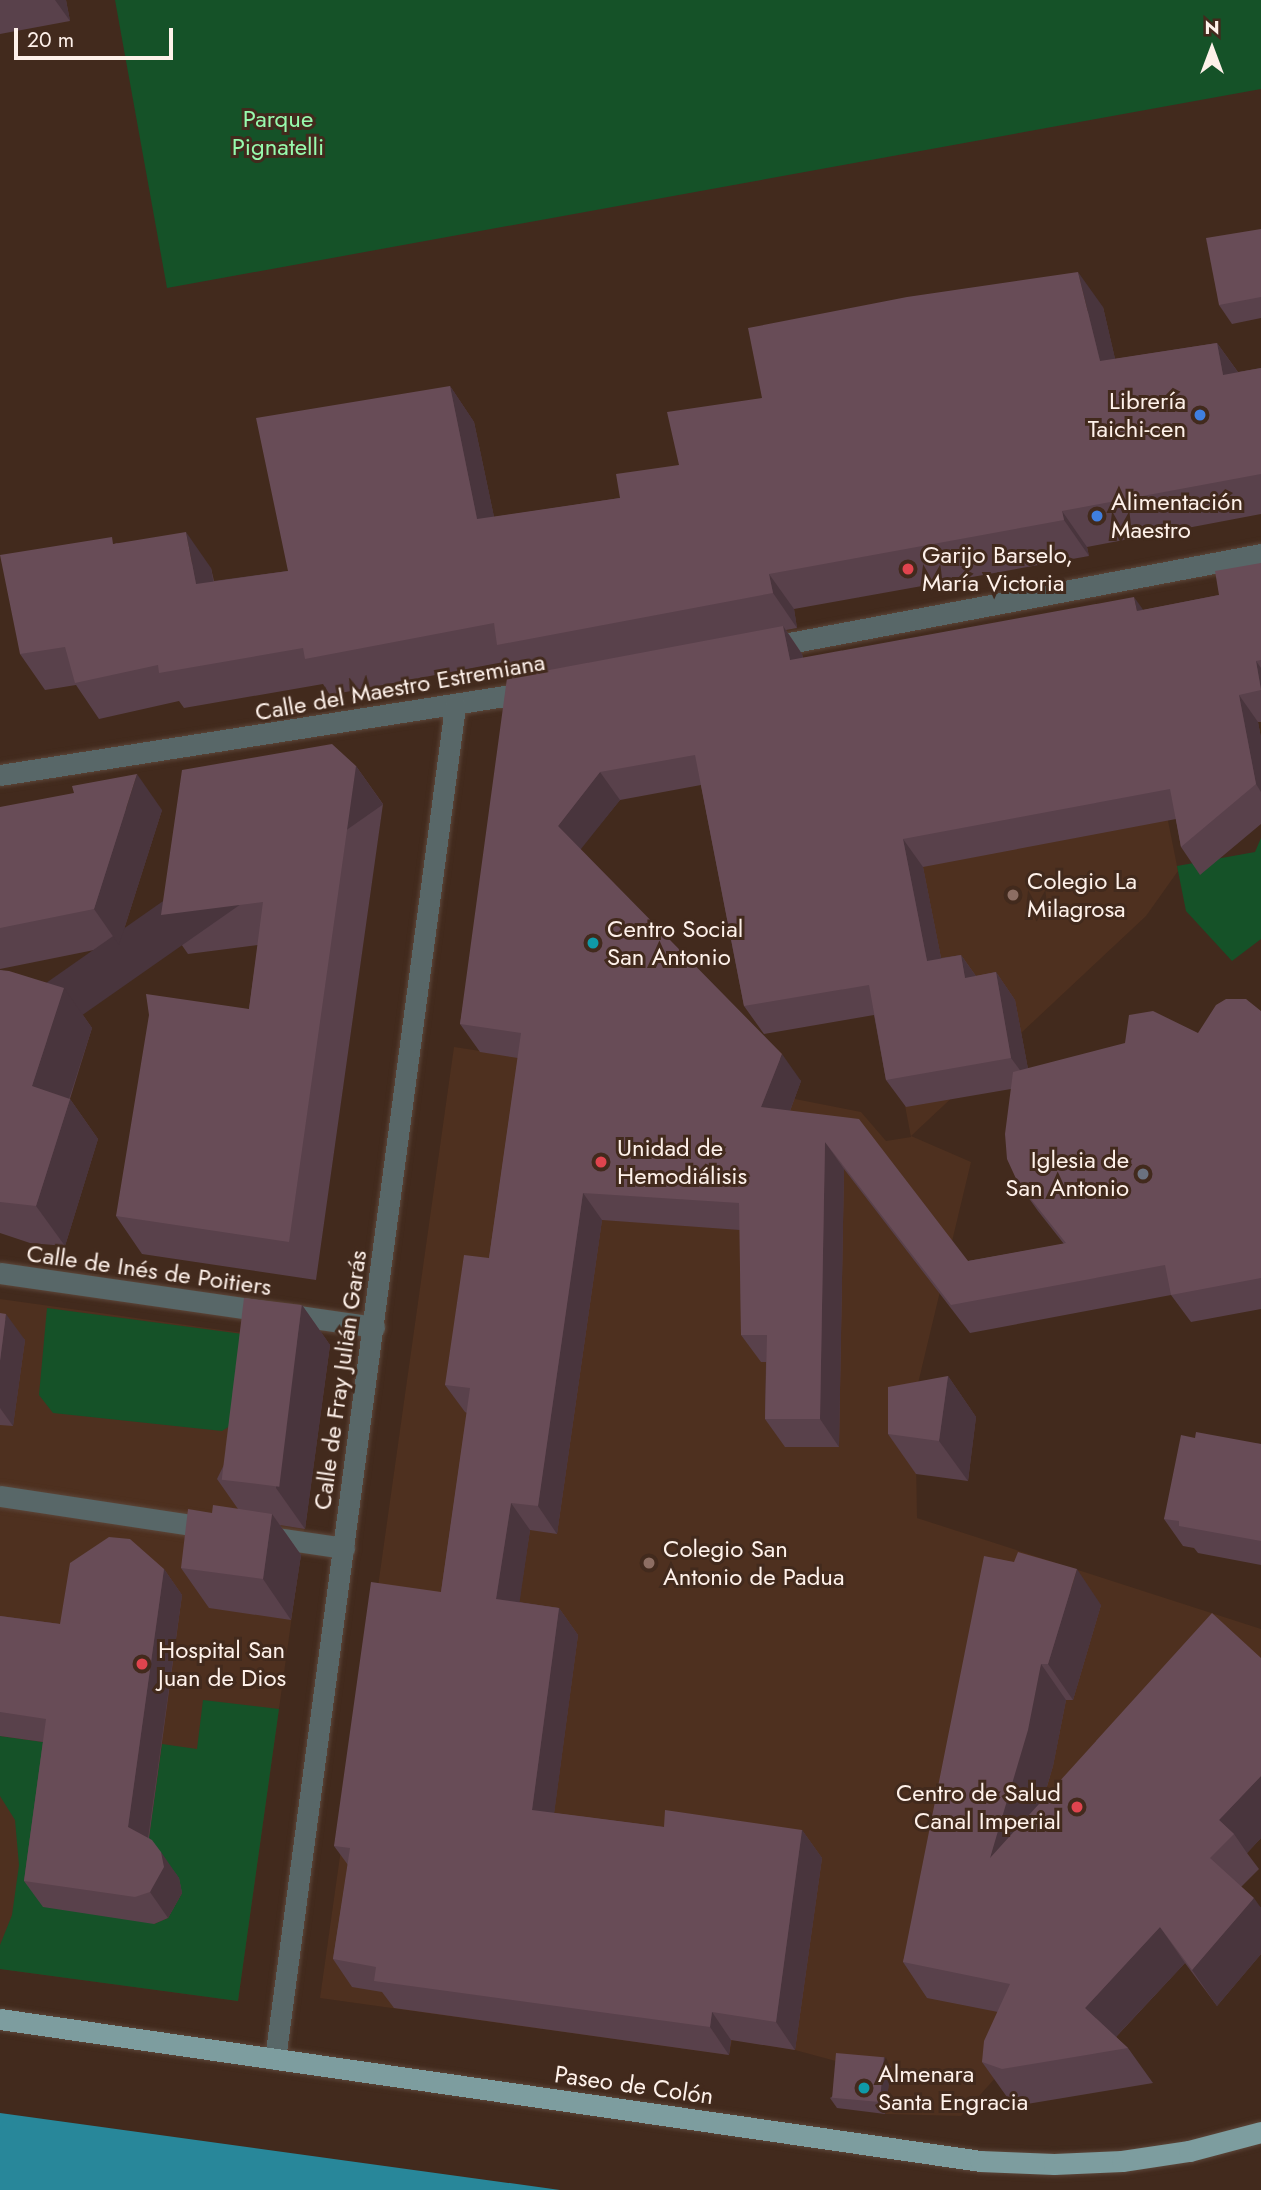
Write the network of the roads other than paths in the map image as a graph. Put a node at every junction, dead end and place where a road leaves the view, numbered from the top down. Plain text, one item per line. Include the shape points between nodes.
1 (1261, 554) edge
2 (742, 652) edge
3 (551, 688) edge
4 (455, 706) junction
5 (0, 775) edge
6 (0, 1273) edge
7 (374, 1327) junction
8 (0, 1496) edge
9 (344, 1548) junction
10 (0, 2020) edge
11 (275, 2059) junction
12 (1261, 2132) edge

1 - 2 street
3 - 4 street, Calle del Maestro Estremiana
4 - 5 street, Calle del Maestro Estremiana
4 - 7 street, Calle de Fray Julián Garás
6 - 7 street, Calle de Inés de Poitiers
7 - 9 street, Calle de Fray Julián Garás
8 - 9 street
9 - 11 street, Calle de Fray Julián Garás
10 - 11 main road, Paseo de Colón
11 - 12 main road, Paseo de Colón via 980,2161 1122,2161 1189,2151

